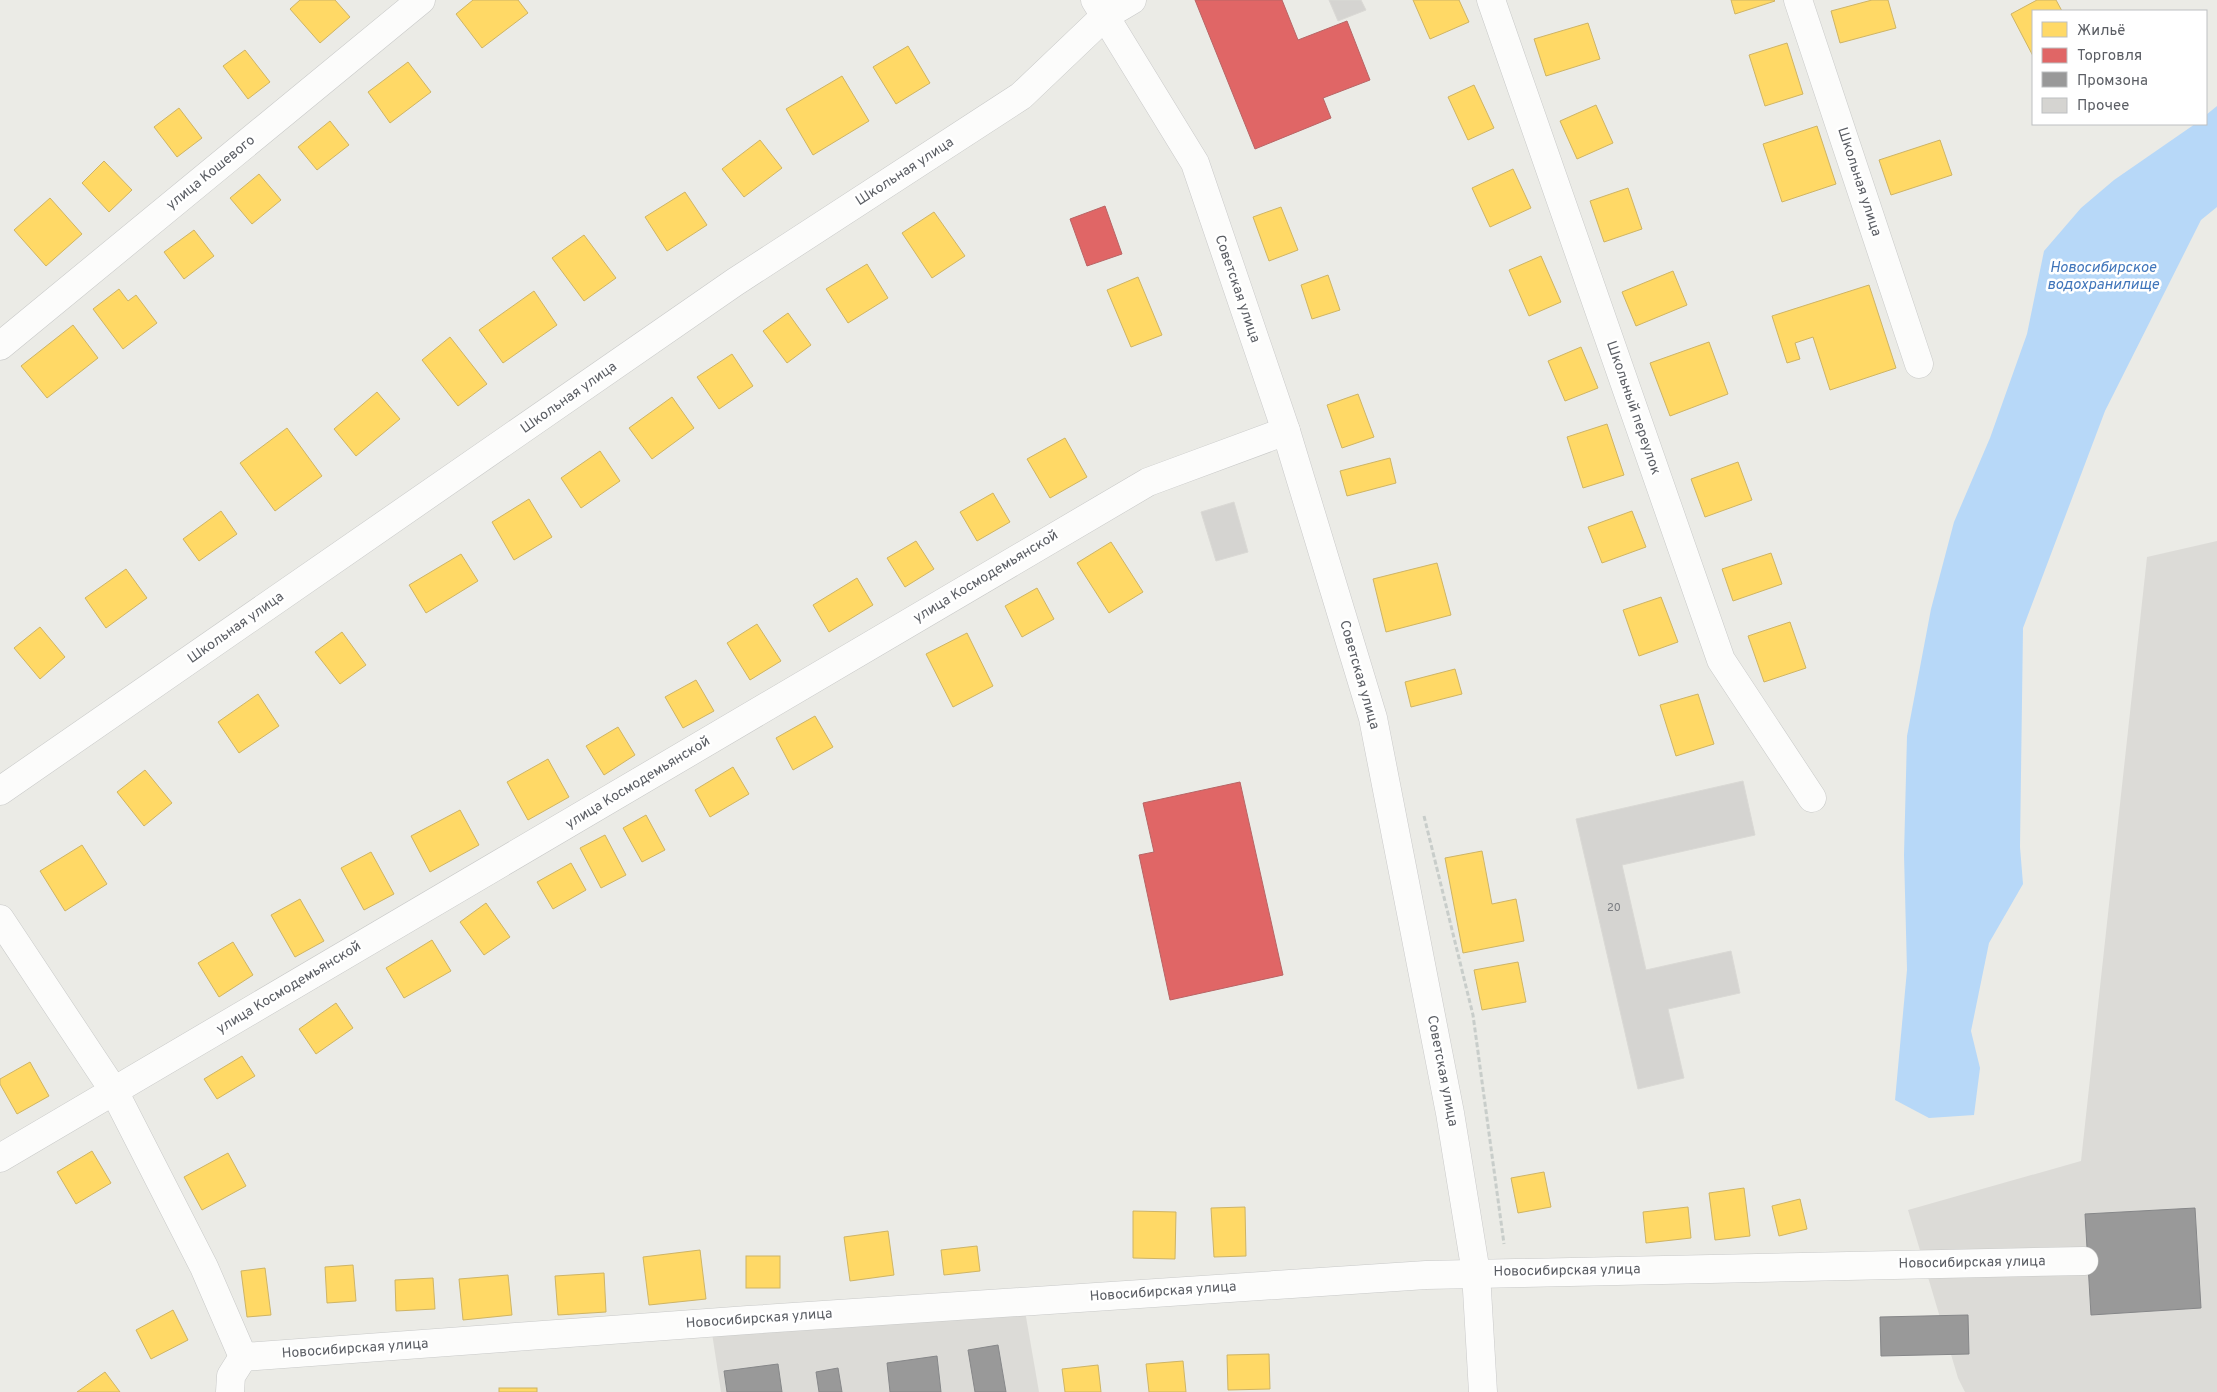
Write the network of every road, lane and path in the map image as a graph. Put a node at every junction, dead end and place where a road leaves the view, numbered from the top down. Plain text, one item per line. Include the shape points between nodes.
1 (421, 0) edge
2 (1132, 0) edge
3 (1491, 0) edge
4 (1798, 0) edge
5 (1100, 8) edge
6 (0, 346) edge
7 (1918, 364) dead end
8 (1286, 431) junction
9 (0, 791) edge
10 (1812, 798) dead end
11 (0, 919) edge
12 (114, 1092) junction
13 (0, 1158) edge
14 (2084, 1261) dead end
15 (1476, 1273) junction
16 (230, 1379) edge
17 (1483, 1392) edge

1 - 6 street, улица Кошевого
2 - 5 street, Школьная улица
3 - 10 street, Школьный переулок via 1721,660
4 - 7 street, Школьная улица
5 - 8 street, Советская улица via 1195,163
5 - 9 street, Школьная улица via 1021,96 735,282
8 - 12 street, улица Космодемьянской via 1148,482
8 - 15 street, Советская улица via 1373,718 1450,1113
11 - 12 street
12 - 13 street, улица Космодемьянской
12 - 16 street via 204,1267
14 - 15 street, Новосибирская улица
15 - 16 street, Новосибирская улица via 768,1318
15 - 17 street, Советская улица

